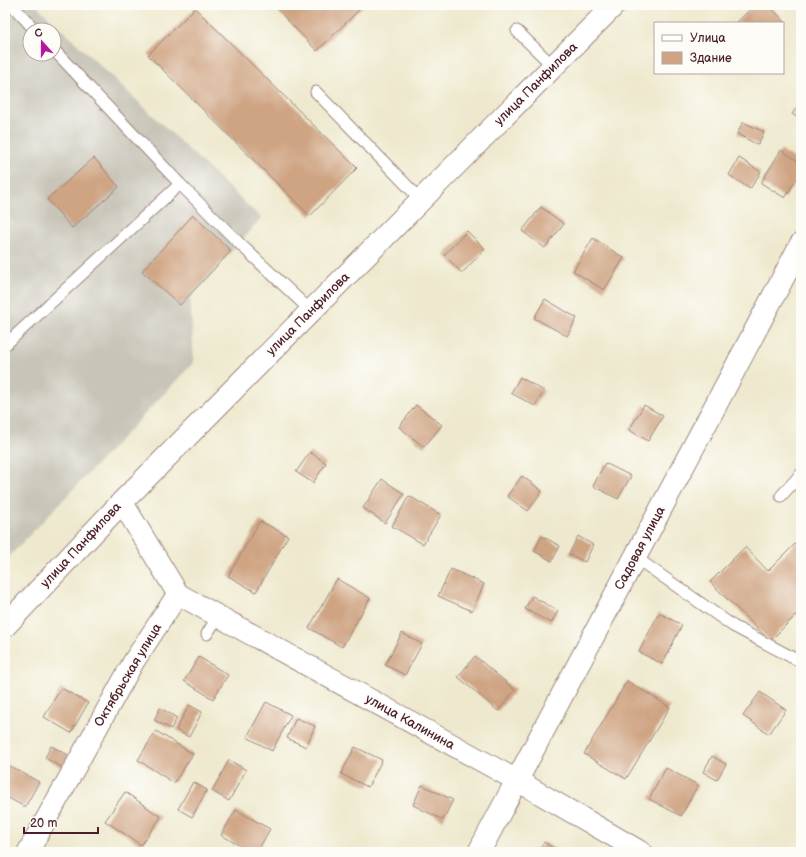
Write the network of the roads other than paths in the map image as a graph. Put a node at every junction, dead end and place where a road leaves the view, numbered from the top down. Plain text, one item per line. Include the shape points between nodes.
1 (12, 5) edge
2 (614, 5) edge
3 (28, 22) edge
4 (517, 32) dead end
5 (62, 59) edge
6 (553, 66) junction
7 (316, 92) dead end
8 (180, 184) junction
9 (421, 200) junction
10 (798, 256) edge
11 (312, 311) junction
12 (5, 345) edge
13 (801, 474) edge
14 (781, 496) dead end
15 (122, 502) junction
16 (635, 557) junction
17 (178, 594) junction
18 (218, 616) junction
19 (5, 626) edge
20 (207, 634) dead end
21 (801, 662) edge
22 (518, 781) junction
23 (28, 852) edge
24 (479, 852) edge
25 (641, 852) edge

1 - 3 lane
2 - 6 main road, улица Панфилова
4 - 6 lane
5 - 8 lane
6 - 9 main road, улица Панфилова
7 - 9 lane
8 - 11 lane
8 - 12 lane
9 - 11 main road, улица Панфилова
10 - 16 main road, Садовая улица
11 - 15 main road, улица Панфилова
13 - 14 lane
15 - 17 street
15 - 19 main road, улица Панфилова
16 - 21 lane via 733,626
16 - 22 main road, Садовая улица
17 - 18 street, улица Калинина
17 - 23 street, Октябрьская улица via 134,661
18 - 20 lane
18 - 22 street, улица Калинина
22 - 24 main road, Садовая улица
22 - 25 street, улица Калинина

